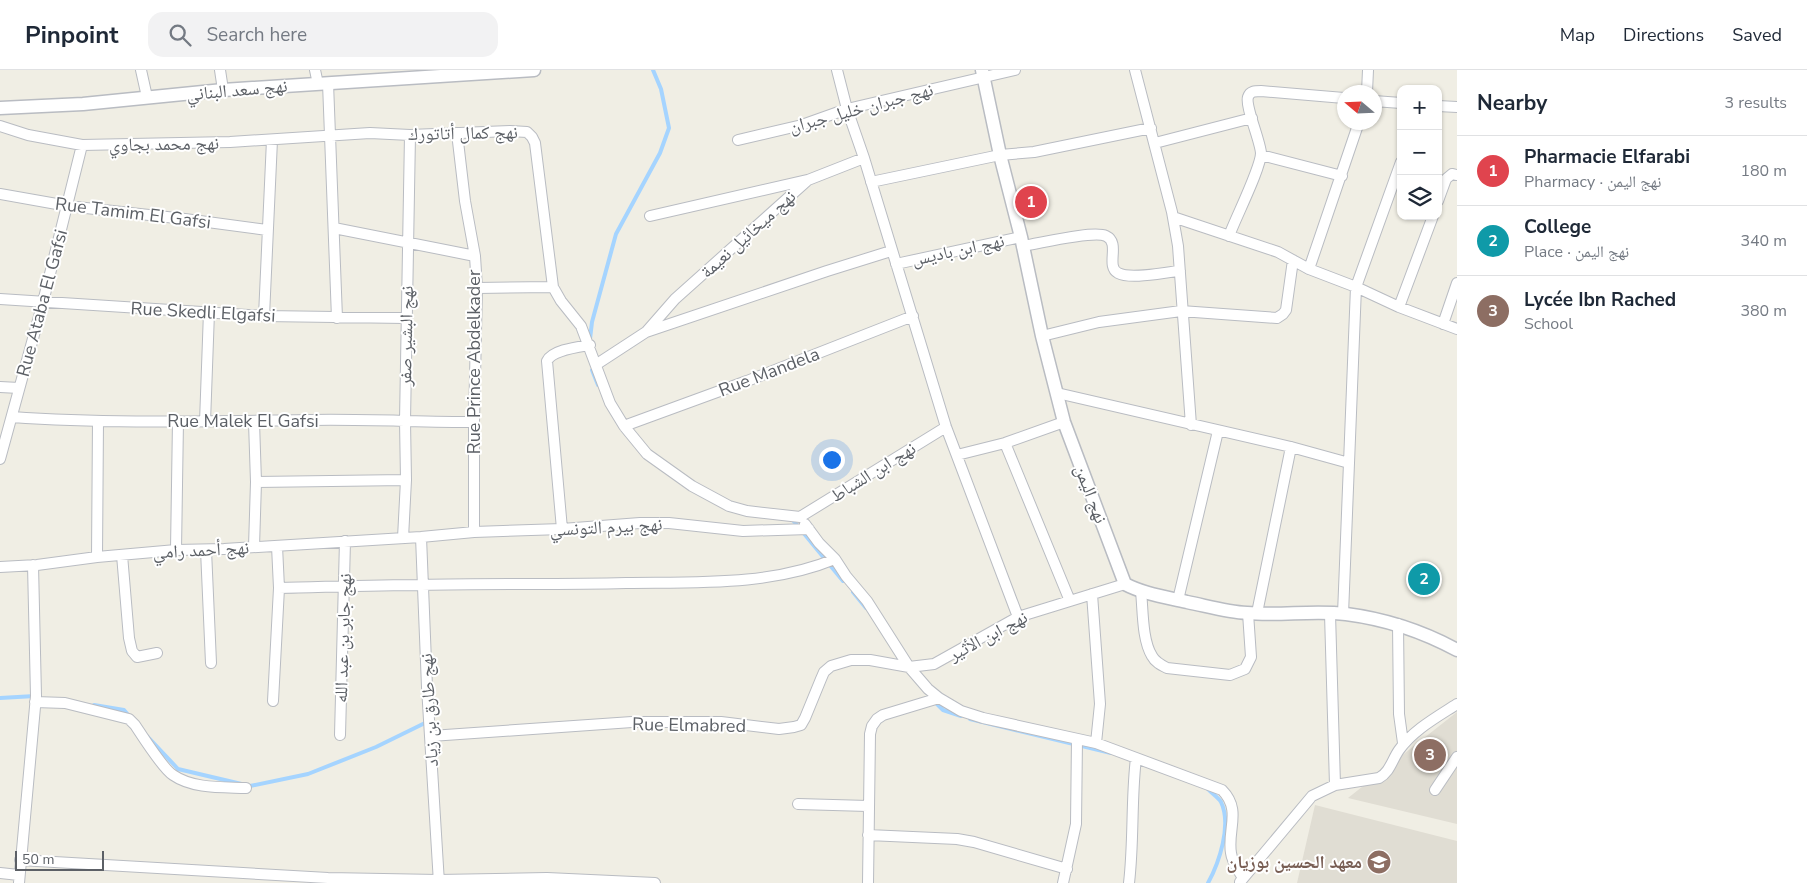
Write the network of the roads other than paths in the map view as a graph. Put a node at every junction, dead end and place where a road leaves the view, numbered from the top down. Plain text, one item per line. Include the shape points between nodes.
1 (141, 70) edge
2 (220, 70) edge
3 (315, 70) edge
4 (534, 70) edge
5 (837, 70) edge
6 (1015, 70) edge
7 (1134, 70) edge
8 (1368, 70) edge
9 (503, 71) edge
10 (982, 73) edge
11 (392, 75) edge
12 (323, 83) junction
13 (1367, 85) edge
14 (223, 90) junction
15 (147, 97) junction
16 (1337, 97) edge
17 (1382, 101) edge
18 (1397, 103) edge
19 (1442, 106) edge
20 (1457, 107) edge
21 (0, 108) edge
22 (847, 109) junction
23 (1252, 118) junction
24 (0, 126) edge
25 (1151, 128) junction
26 (1356, 130) edge
27 (457, 133) junction
28 (410, 135) junction
29 (330, 137) junction
30 (272, 140) junction
31 (738, 140) dead end
32 (1155, 143) junction
33 (82, 145) junction
34 (1000, 155) junction
35 (1261, 155) junction
36 (864, 158) junction
37 (1397, 173) edge
38 (1457, 175) edge
39 (1342, 176) junction
40 (808, 180) junction
41 (871, 182) junction
42 (1442, 191) edge
43 (0, 194) edge
44 (68, 206) junction
45 (650, 216) dead end
46 (1173, 217) junction
47 (1432, 220) edge
48 (334, 228) junction
49 (267, 230) junction
50 (1228, 236) junction
51 (1022, 242) junction
52 (409, 243) junction
53 (891, 251) junction
54 (475, 256) junction
55 (1293, 260) junction
56 (896, 264) junction
57 (1310, 269) junction
58 (1180, 270) junction
59 (1457, 283) edge
60 (553, 287) junction
61 (1356, 287) junction
62 (477, 288) junction
63 (0, 299) edge
64 (44, 302) junction
65 (1399, 307) junction
66 (1181, 311) junction
67 (209, 312) junction
68 (264, 316) junction
69 (913, 316) junction
70 (337, 318) junction
71 (406, 318) junction
72 (1444, 324) junction
73 (1457, 329) edge
74 (646, 332) junction
75 (1042, 336) junction
76 (590, 345) junction
77 (597, 364) junction
78 (0, 387) edge
79 (19, 388) junction
80 (1057, 393) junction
81 (12, 417) junction
82 (98, 421) junction
83 (178, 421) junction
84 (205, 422) junction
85 (254, 422) junction
86 (405, 422) junction
87 (474, 422) junction
88 (1064, 422) junction
89 (1191, 425) junction
90 (624, 426) junction
91 (946, 427) junction
92 (1218, 431) junction
93 (1005, 443) junction
94 (1291, 446) junction
95 (957, 455) junction
96 (0, 459) edge
97 (1349, 462) junction
98 (406, 480) junction
99 (256, 482) junction
100 (800, 517) junction
101 (562, 529) junction
102 (809, 529) junction
103 (474, 532) junction
104 (421, 537) junction
105 (403, 538) junction
106 (345, 541) junction
107 (277, 546) junction
108 (254, 547) junction
109 (176, 550) junction
110 (206, 550) junction
111 (122, 555) junction
112 (98, 557) junction
113 (835, 559) junction
114 (33, 565) junction
115 (0, 567) edge
116 (423, 584) junction
117 (1125, 584) junction
118 (345, 587) junction
119 (278, 588) junction
120 (1141, 591) junction
121 (1092, 594) junction
122 (1070, 600) junction
123 (1178, 600) junction
124 (1252, 613) junction
125 (1336, 614) junction
126 (1018, 618) junction
127 (1398, 624) junction
128 (1457, 650) edge
129 (157, 653) dead end
130 (211, 663) dead end
131 (909, 667) junction
132 (939, 698) junction
133 (273, 701) dead end
134 (36, 702) junction
135 (1457, 704) edge
136 (340, 735) dead end
137 (431, 736) junction
138 (1076, 739) junction
139 (1096, 743) junction
140 (1404, 743) junction
141 (1457, 757) edge
142 (1136, 758) junction
143 (1335, 785) junction
144 (246, 788) dead end
145 (1435, 790) dead end
146 (798, 804) dead end
147 (868, 806) junction
148 (868, 835) junction
149 (20, 860) junction
150 (1067, 869) junction
151 (0, 873) edge
152 (19, 879) edge
153 (328, 881) edge
154 (438, 881) edge
155 (1241, 881) edge
156 (625, 883) edge
157 (655, 883) edge
158 (868, 883) edge
159 (1063, 883) edge
160 (1129, 883) edge

1 - 15 street
2 - 14 street
3 - 12 street
4 - 9 street, نهج سعد البناني
5 - 22 street
6 - 10 street, نهج جبران خليل جبران
7 - 25 street
8 - 13 street
9 - 11 street, نهج سعد البناني
10 - 22 street, نهج جبران خليل جبران
10 - 34 street, نهج اليمن
11 - 12 street, نهج سعد البناني
12 - 14 street, نهج سعد البناني
12 - 29 street
14 - 15 street, نهج سعد البناني
15 - 21 street, نهج سعد البناني
16 - 23 street via 1254,91 1247,102
17 - 18 street
19 - 20 street
22 - 31 street, نهج جبران خليل جبران via 802,125
22 - 36 street
23 - 32 street
23 - 35 street
24 - 33 street, نهج محمد بجاوي
25 - 32 street
25 - 34 street via 1034,152
26 - 39 street
27 - 28 street, نهج كمال أتاتورك
27 - 54 street, Rue Prince Abdelkader via 463,193
27 - 60 street, نهج كمال أتاتورك via 521,130 532,136
28 - 29 street, نهج كمال أتاتورك via 370,133
28 - 52 street, نهج البشير صفر
29 - 30 street, نهج محمد بجاوي
29 - 48 street
30 - 33 street, نهج محمد بجاوي
30 - 49 street
32 - 46 street
33 - 44 street, Rue Ataba El Gafsi
34 - 41 street
34 - 51 street, نهج اليمن
35 - 39 street
35 - 50 street
36 - 40 street, نهج ميخائيل نعيمة
36 - 41 street
37 - 61 street
38 - 42 street via 1448,177
39 - 57 street
40 - 45 street
40 - 74 street, نهج ميخائيل نعيمة via 675,299
41 - 53 street
43 - 44 street, Rue Tamim El Gafsi
44 - 49 street, Rue Tamim El Gafsi
44 - 64 street, Rue Ataba El Gafsi
46 - 50 street
46 - 58 street
47 - 65 street
48 - 52 street
48 - 70 street
49 - 68 street
50 - 55 street
51 - 56 street, نهج ابن باديس
51 - 58 street, نهج ابن باديس via 1104,235 1113,243 1114,269 1118,273 1126,276
51 - 75 street, نهج اليمن
52 - 54 street
52 - 71 street, نهج البشير صفر
53 - 56 street
53 - 74 street
54 - 62 street, Rue Prince Abdelkader
55 - 57 street
55 - 66 street via 1286,310 1276,318
56 - 69 street
57 - 61 street
58 - 66 street
59 - 72 street
60 - 62 street
60 - 76 street via 581,326
61 - 65 street
61 - 97 street
62 - 87 street, Rue Prince Abdelkader
63 - 64 street, Rue Skedli Elgafsi
64 - 67 street, Rue Skedli Elgafsi
64 - 79 street, Rue Ataba El Gafsi
65 - 72 street
66 - 75 street via 1099,322
66 - 89 street
67 - 68 street, Rue Skedli Elgafsi
67 - 84 street
68 - 70 street, Rue Skedli Elgafsi
69 - 90 street, Rue Mandela
69 - 91 street
70 - 71 street, Rue Skedli Elgafsi
71 - 86 street, نهج البشير صفر
72 - 73 street
74 - 77 street
75 - 80 street, نهج اليمن
76 - 77 street
76 - 101 street via 555,354 548,361
77 - 90 street via 610,403
78 - 79 street
79 - 81 street, Rue Ataba El Gafsi
80 - 88 street, نهج اليمن
80 - 89 street
81 - 82 street, Rue Malek El Gafsi
81 - 96 street, Rue Ataba El Gafsi
82 - 83 street, Rue Malek El Gafsi
82 - 112 street
83 - 84 street, Rue Malek El Gafsi
83 - 109 street
84 - 85 street, Rue Malek El Gafsi
85 - 86 street, Rue Malek El Gafsi
85 - 99 street
86 - 87 street, Rue Malek El Gafsi
86 - 98 street, نهج البشير صفر
87 - 103 street, Rue Prince Abdelkader
88 - 93 street
88 - 117 street, نهج اليمن
89 - 92 street
90 - 100 street via 654,459 723,503 747,512
91 - 95 street
91 - 100 street, نهج ابن الشباط
92 - 94 street
92 - 123 street
93 - 95 street
93 - 122 street
94 - 97 street
94 - 124 street
95 - 126 street
97 - 125 street
98 - 99 street
98 - 105 street, نهج البشير صفر
99 - 108 street
100 - 102 street
101 - 102 street, نهج بيرم التونسي via 669,523 743,531
101 - 103 street, نهج بيرم التونسي
102 - 113 street
103 - 104 street, نهج بيرم التونسي
104 - 105 street, نهج بيرم التونسي
104 - 116 street, نهج طارق بن زياد
105 - 106 street, نهج أحمد رامي
106 - 107 street, نهج أحمد رامي
106 - 118 street, نهج جابر بن عبد الله
107 - 108 street, نهج أحمد رامي
107 - 119 street
108 - 110 street, نهج أحمد رامي
109 - 110 street, نهج أحمد رامي
109 - 111 street, نهج أحمد رامي
110 - 130 street
111 - 112 street, نهج أحمد رامي
111 - 129 street via 132,651 137,657
112 - 114 street, نهج أحمد رامي
113 - 116 street via 817,567 746,580
113 - 131 street via 867,601
114 - 115 street, نهج أحمد رامي
114 - 134 street
116 - 118 street
116 - 137 street, نهج طارق بن زياد
117 - 120 street
117 - 121 street, نهج ابن الأثير
118 - 119 street
118 - 136 street, نهج جابر بن عبد الله
119 - 133 street
120 - 123 street
120 - 124 street via 1148,648 1158,664 1167,668 1230,675 1245,670 1251,657
121 - 122 street, نهج ابن الأثير
121 - 139 street via 1100,704
122 - 126 street, نهج ابن الأثير
123 - 124 street
124 - 125 street
125 - 127 street
125 - 143 street
126 - 131 street, نهج ابن الأثير via 944,660
127 - 128 street
127 - 140 street via 1399,714
131 - 132 street
131 - 137 street, Rue Elmabred via 870,660 851,660 831,666 824,672 801,725 794,727 778,729 721,722 632,722
132 - 138 street via 961,711 983,718
132 - 147 street via 876,719 872,726 869,755
134 - 144 street via 65,703 129,719 172,775 186,782
134 - 149 street
135 - 140 street
137 - 154 street, نهج طارق بن زياد
138 - 139 street
138 - 150 street via 1076,824
139 - 142 street
140 - 143 street via 1384,775
141 - 145 street
142 - 155 street via 1225,793 1232,807 1231,855
142 - 160 street
143 - 155 street via 1312,796
146 - 147 street
147 - 148 street
148 - 150 street via 957,839
148 - 158 street
149 - 152 street
149 - 153 street
150 - 159 street
151 - 152 street
153 - 154 street
154 - 156 street via 547,878
156 - 157 street

